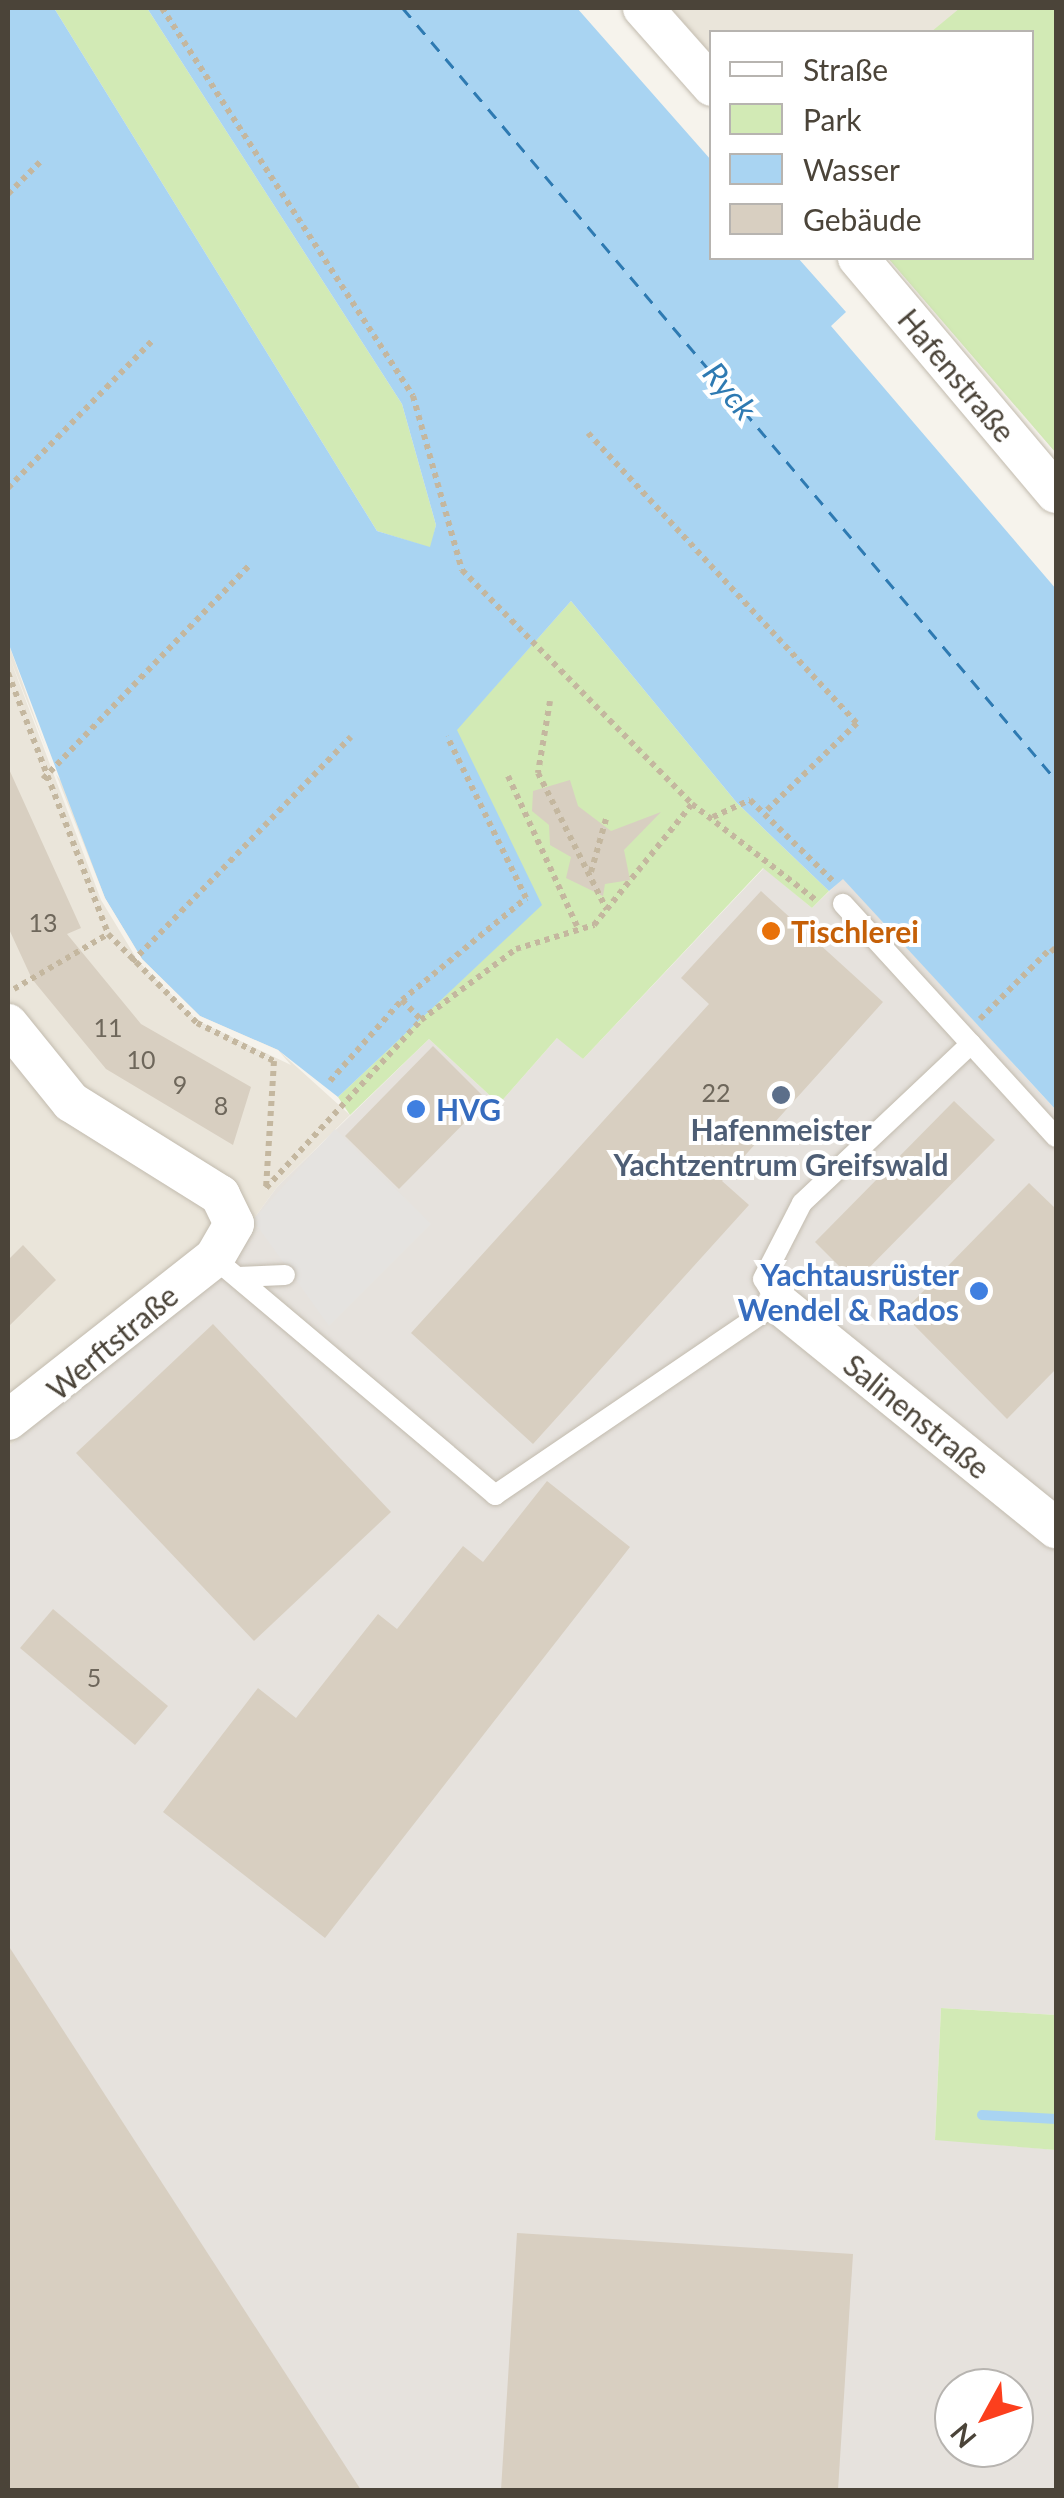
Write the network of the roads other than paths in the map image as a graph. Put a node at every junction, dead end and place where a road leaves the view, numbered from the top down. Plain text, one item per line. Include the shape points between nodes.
1 (644, 8) edge
2 (709, 83) edge
3 (860, 260) edge
4 (1056, 492) edge
5 (840, 894) road end
6 (8, 1024) edge
7 (973, 1033) junction
8 (1056, 1137) edge
9 (225, 1267) junction
10 (285, 1275) dead end
11 (778, 1303) junction
12 (8, 1420) edge
13 (1056, 1528) edge

1 - 2 street
3 - 4 street, Hafenstraße
5 - 7 lane
6 - 9 street via 72,1102 220,1195 234,1224
7 - 8 lane
7 - 11 lane via 802,1203 763,1279
9 - 10 lane
9 - 11 lane via 495,1495
9 - 12 street, Werftstraße
11 - 13 street, Salinenstraße

